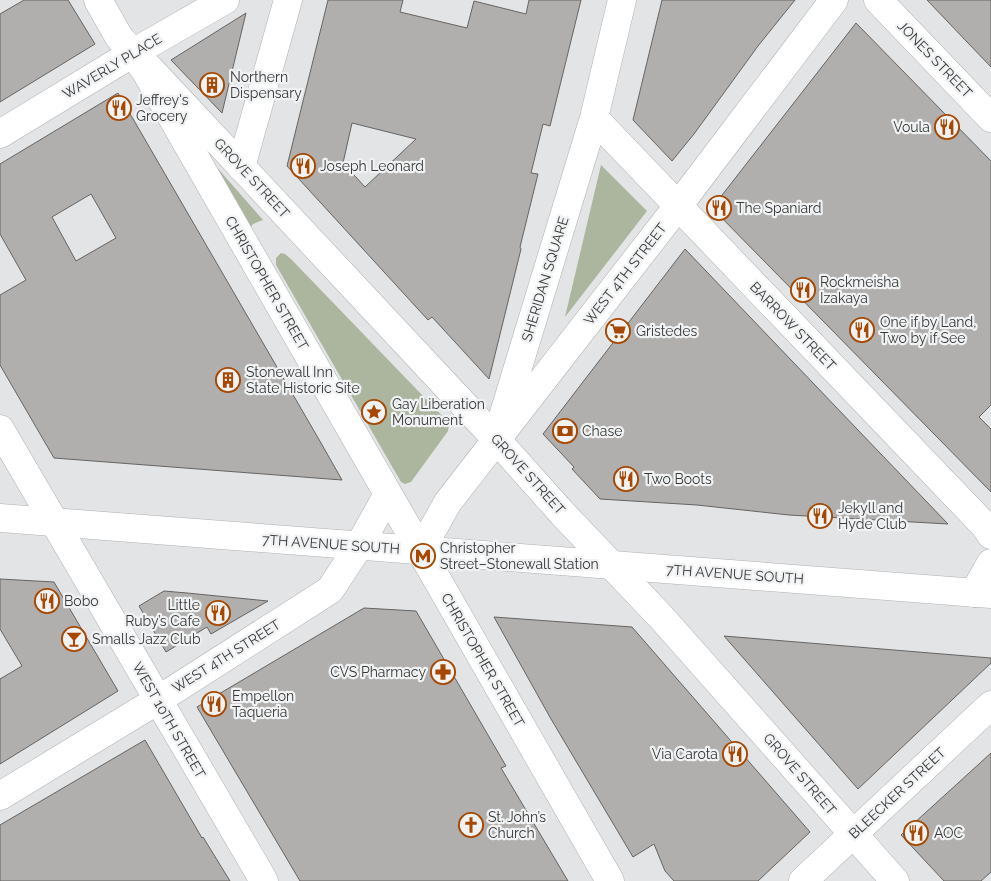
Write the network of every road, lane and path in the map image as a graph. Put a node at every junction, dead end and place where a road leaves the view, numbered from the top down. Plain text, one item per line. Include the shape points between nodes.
1 (98, 0) edge
2 (225, 0) edge
3 (288, 0) edge
4 (622, 0) edge
5 (834, 0) edge
6 (878, 0) edge
7 (133, 53) junction
8 (594, 118) junction
9 (991, 118) edge
10 (0, 134) edge
11 (241, 167) junction
12 (678, 206) junction
13 (0, 429) edge
14 (496, 439) junction
15 (388, 494) junction
16 (0, 518) edge
17 (53, 522) junction
18 (991, 535) edge
19 (359, 546) junction
20 (421, 550) junction
21 (991, 563) edge
22 (613, 565) junction
23 (982, 594) edge
24 (158, 700) junction
25 (991, 705) edge
26 (0, 796) edge
27 (853, 834) junction
28 (264, 881) edge
29 (610, 881) edge
30 (802, 881) edge
31 (895, 881) edge

1 - 7 street, CHRISTOPHER STREET via 119,37
2 - 7 street, WAVERLY PLACE
3 - 11 street
4 - 8 street, SHERIDAN SQUARE
5 - 12 street, WEST 4TH STREET
6 - 9 street, JONES STREET
7 - 10 street, WAVERLY PLACE
7 - 11 street, GROVE STREET
7 - 15 street, CHRISTOPHER STREET
8 - 12 street, BARROW STREET
8 - 14 street, SHERIDAN SQUARE
11 - 14 street, GROVE STREET
12 - 14 street, WEST 4TH STREET
12 - 18 street, BARROW STREET
13 - 17 street, WEST 10TH STREET
14 - 20 street, WEST 4TH STREET via 448,502
14 - 22 street, GROVE STREET
15 - 19 street, WEST 4TH STREET
15 - 20 street, CHRISTOPHER STREET
16 - 17 street, 7TH AVENUE SOUTH
17 - 19 street, 7TH AVENUE SOUTH
17 - 24 street, WEST 10TH STREET
19 - 20 street, 7TH AVENUE SOUTH
19 - 24 street, WEST 4TH STREET via 330,590
20 - 22 street, 7TH AVENUE SOUTH
20 - 29 street, CHRISTOPHER STREET
21 - 23 street
22 - 23 street, 7TH AVENUE SOUTH
22 - 27 street, GROVE STREET
24 - 26 street, WEST 4TH STREET
24 - 28 street, WEST 10TH STREET
25 - 27 street, BLEECKER STREET
27 - 30 street, BLEECKER STREET
27 - 31 street, GROVE STREET

